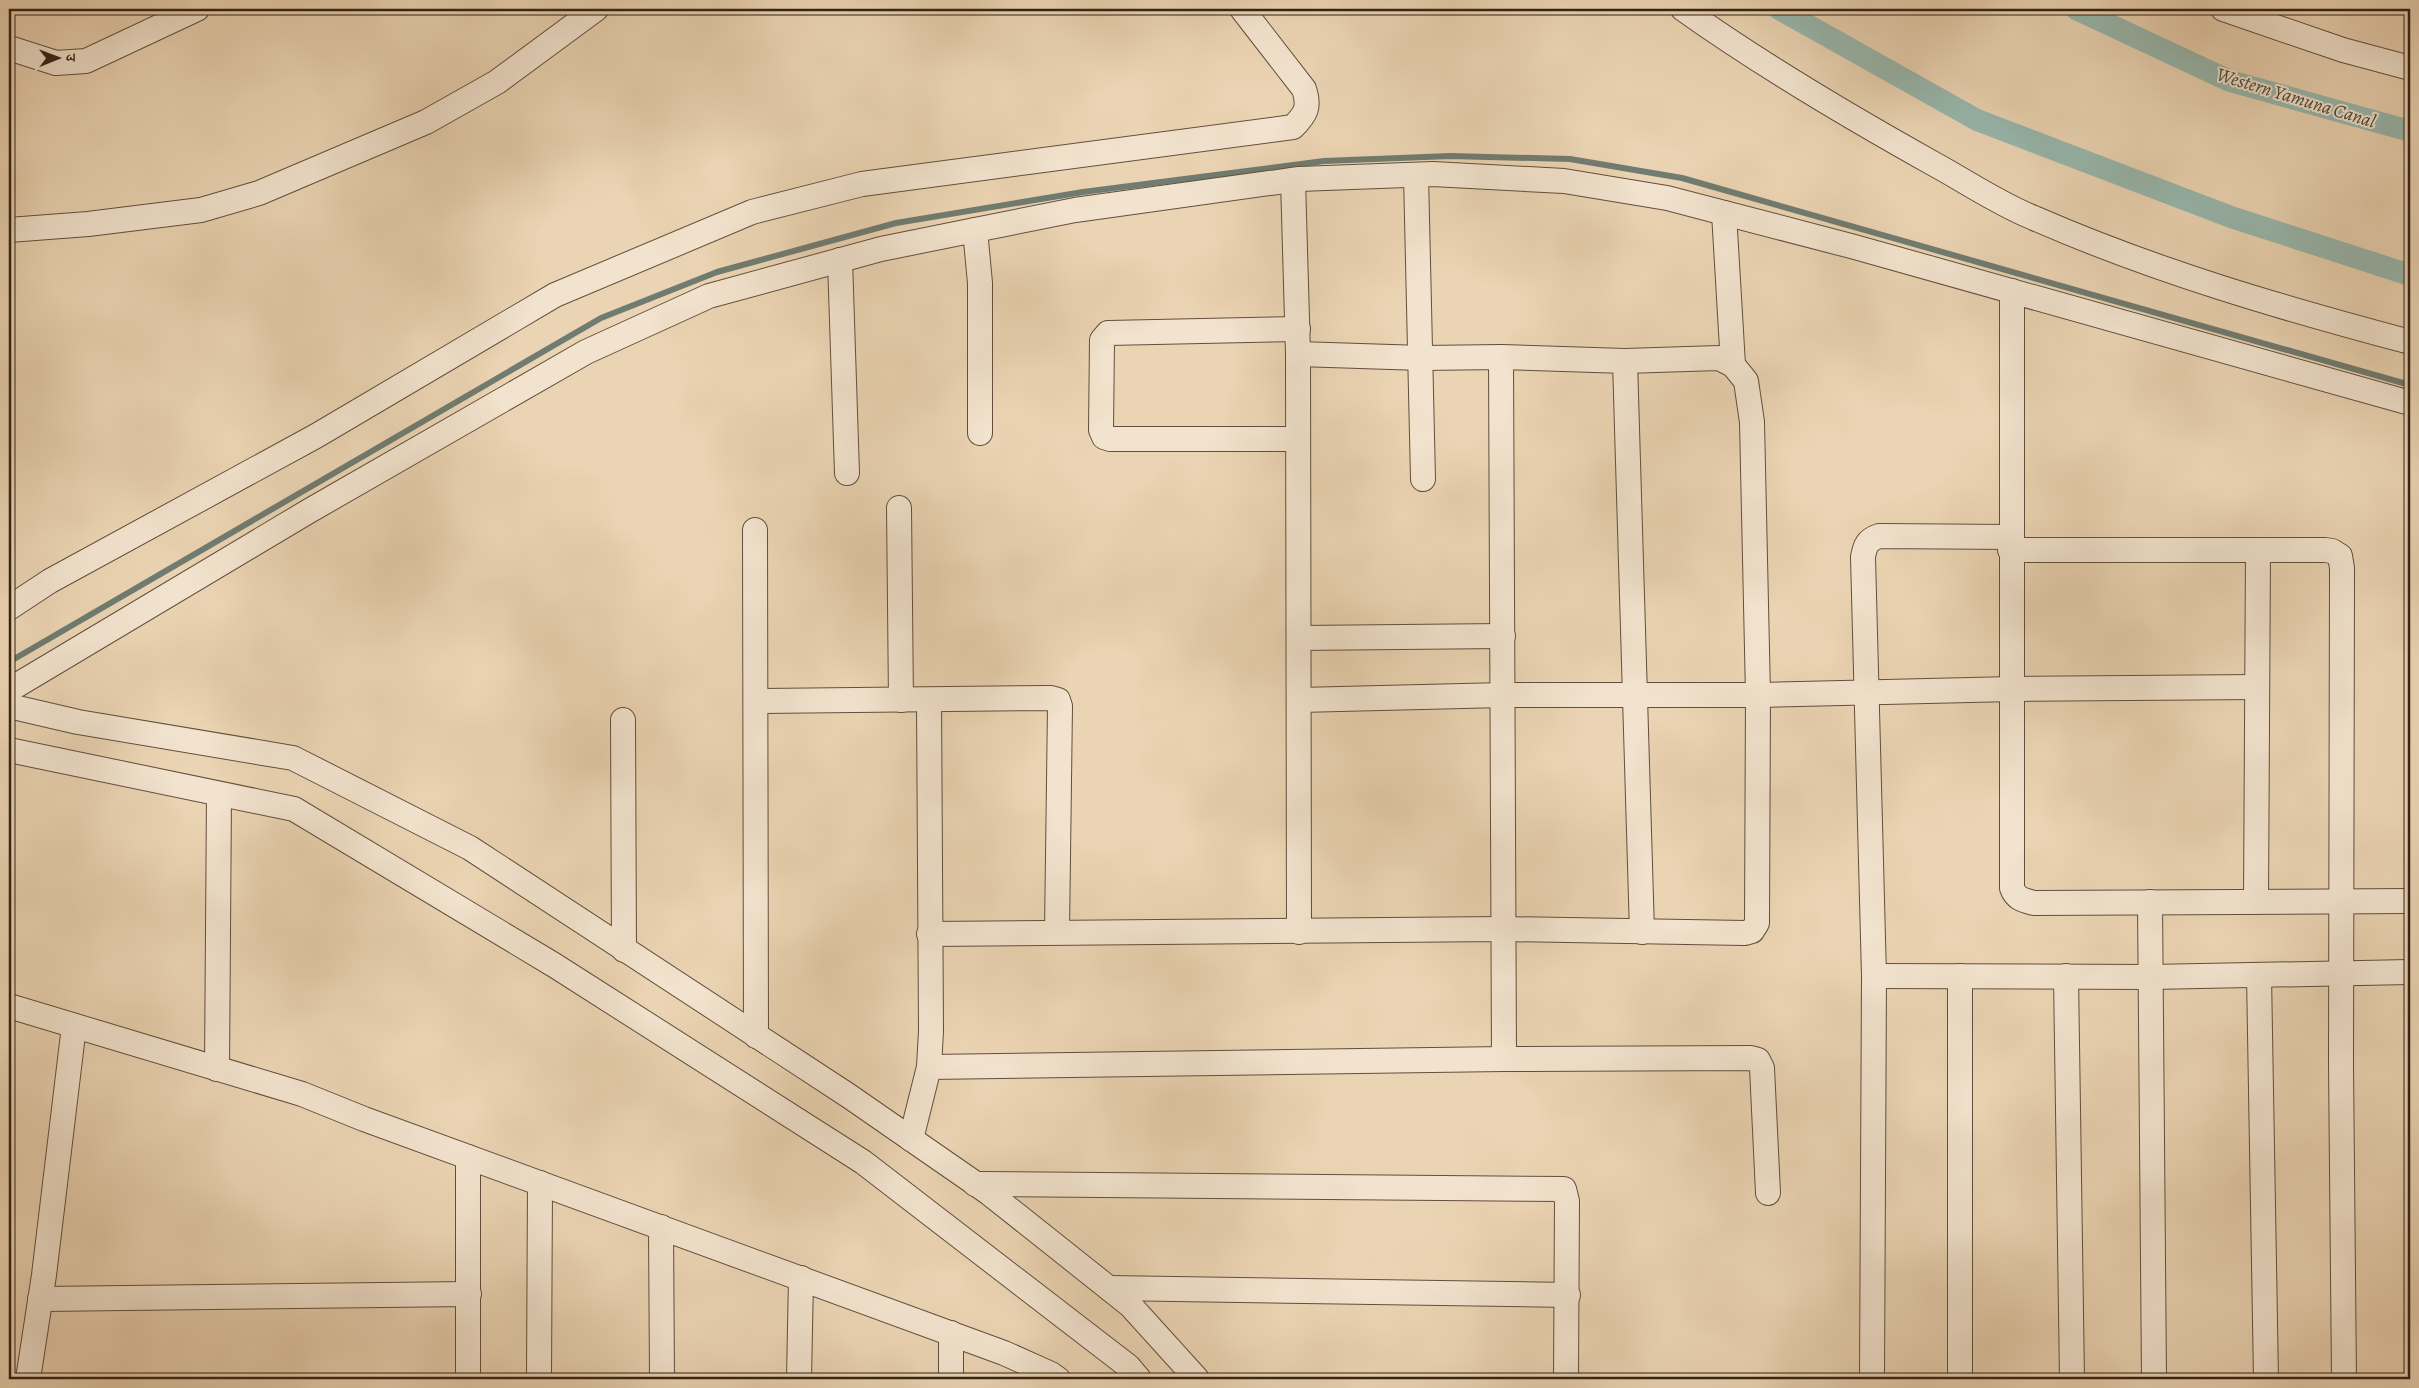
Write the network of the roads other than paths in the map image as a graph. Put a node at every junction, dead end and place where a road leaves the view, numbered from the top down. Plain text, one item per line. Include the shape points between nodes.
1 (197, 9) edge
2 (596, 9) edge
3 (1242, 9) edge
4 (1683, 9) edge
5 (2222, 9) edge
6 (9, 48) edge
7 (2410, 68) edge
8 (1416, 175) junction
9 (1293, 180) junction
10 (1724, 213) junction
11 (9, 230) edge
12 (975, 230) junction
13 (840, 260) junction
14 (2012, 290) junction
15 (1298, 329) junction
16 (2410, 342) edge
17 (1298, 354) junction
18 (1501, 357) junction
19 (1422, 358) junction
20 (1625, 361) junction
21 (1733, 365) junction
22 (2410, 403) edge
23 (980, 432) dead end
24 (1298, 439) junction
25 (847, 473) dead end
26 (1423, 479) dead end
27 (899, 508) dead end
28 (755, 530) dead end
29 (2011, 544) junction
30 (2258, 550) junction
31 (9, 608) edge
32 (1503, 636) junction
33 (1299, 638) junction
34 (2257, 687) junction
35 (2013, 689) junction
36 (9, 690) edge
37 (1868, 692) junction
38 (1504, 695) junction
39 (1634, 695) junction
40 (1758, 695) junction
41 (901, 700) junction
42 (929, 700) junction
43 (1299, 700) junction
44 (756, 701) junction
45 (9, 706) edge
46 (623, 720) dead end
47 (9, 750) edge
48 (219, 794) junction
49 (2410, 901) edge
50 (2150, 902) junction
51 (2256, 902) junction
52 (2342, 902) junction
53 (1503, 929) junction
54 (1057, 932) junction
55 (1299, 932) junction
56 (1642, 932) junction
57 (929, 934) junction
58 (624, 950) junction
59 (2410, 972) edge
60 (2341, 974) junction
61 (2259, 975) junction
62 (1874, 976) junction
63 (1960, 976) junction
64 (2066, 976) junction
65 (2151, 977) junction
66 (9, 1006) edge
67 (74, 1026) junction
68 (756, 1036) junction
69 (1504, 1059) junction
70 (929, 1067) junction
71 (217, 1069) junction
72 (911, 1139) junction
73 (468, 1157) junction
74 (540, 1183) junction
75 (975, 1184) junction
76 (1768, 1192) dead end
77 (662, 1227) junction
78 (801, 1278) junction
79 (1109, 1288) junction
80 (469, 1294) junction
81 (1568, 1295) junction
82 (40, 1299) junction
83 (952, 1333) junction
84 (28, 1379) edge
85 (468, 1379) edge
86 (539, 1379) edge
87 (662, 1379) edge
88 (799, 1379) edge
89 (951, 1379) edge
90 (1058, 1379) edge
91 (1139, 1379) edge
92 (1197, 1379) edge
93 (1566, 1379) edge
94 (1872, 1379) edge
95 (1960, 1379) edge
96 (2072, 1379) edge
97 (2154, 1379) edge
98 (2266, 1379) edge
99 (2344, 1379) edge

1 - 6 street via 86,61 56,63
2 - 11 street via 498,82 426,122 259,194 201,210
3 - 31 street via 1304,89 1308,109 1293,127 862,184 752,212 555,295 316,436 58,577
4 - 16 street via 1744,52 1864,125 2032,218 2168,271 2307,315
5 - 7 street via 2343,50
8 - 9 street
8 - 10 street via 1564,181 1667,198
8 - 19 street
9 - 12 street via 1075,210
9 - 15 street
10 - 14 street
10 - 21 street
12 - 13 street
12 - 23 street via 980,283
13 - 25 street
13 - 36 street via 709,296 586,352 309,511
14 - 22 street
14 - 29 street
15 - 17 street
15 - 24 street via 1108,333 1102,340 1101,430 1104,437 1110,439
17 - 19 street
17 - 24 street
18 - 19 street
18 - 20 street
18 - 32 street
19 - 26 street
20 - 21 street via 1719,358
20 - 39 street
21 - 40 street via 1746,380 1752,422
24 - 33 street
27 - 41 street
28 - 44 street
29 - 30 street
29 - 35 street
29 - 37 street via 1879,536 1865,545
30 - 34 street
30 - 52 street via 2332,551 2338,553 2342,561
32 - 33 street
32 - 38 street
33 - 43 street
34 - 35 street
34 - 51 street
35 - 37 street
35 - 50 street via 2012,888 2015,895 2034,903
37 - 40 street
37 - 62 street
38 - 39 street
38 - 43 street
38 - 53 street
39 - 40 street
39 - 56 street
40 - 56 street via 1757,923 1745,933
41 - 42 street
41 - 44 street
42 - 54 street via 1058,700
42 - 57 street
43 - 55 street
44 - 68 street
45 - 58 street via 78,722 293,758 470,848
46 - 58 street
47 - 48 street
48 - 71 street
48 - 91 street via 294,809 554,965 863,1162 1128,1366
49 - 52 street
50 - 51 street
50 - 65 street
51 - 52 street
52 - 60 street
53 - 55 street
53 - 56 street
53 - 69 street
54 - 55 street
54 - 57 street
57 - 70 street
58 - 68 street
59 - 60 street
60 - 61 street
60 - 99 street
61 - 65 street
61 - 98 street
62 - 63 street
62 - 94 street
63 - 64 street
63 - 95 street
64 - 65 street
64 - 96 street
65 - 97 street
66 - 67 street
67 - 71 street
67 - 82 street
68 - 72 street
69 - 70 street
69 - 76 street via 1758,1060 1762,1068
70 - 72 street
71 - 73 street via 302,1094
72 - 75 street
73 - 74 street
73 - 80 street
74 - 77 street
74 - 86 street
75 - 79 street
75 - 81 street via 1560,1188 1568,1201
77 - 78 street
77 - 87 street
78 - 83 street
78 - 88 street
79 - 81 street
79 - 92 street via 1130,1305
80 - 82 street
80 - 85 street
81 - 93 street
82 - 84 street
83 - 89 street
83 - 90 street

